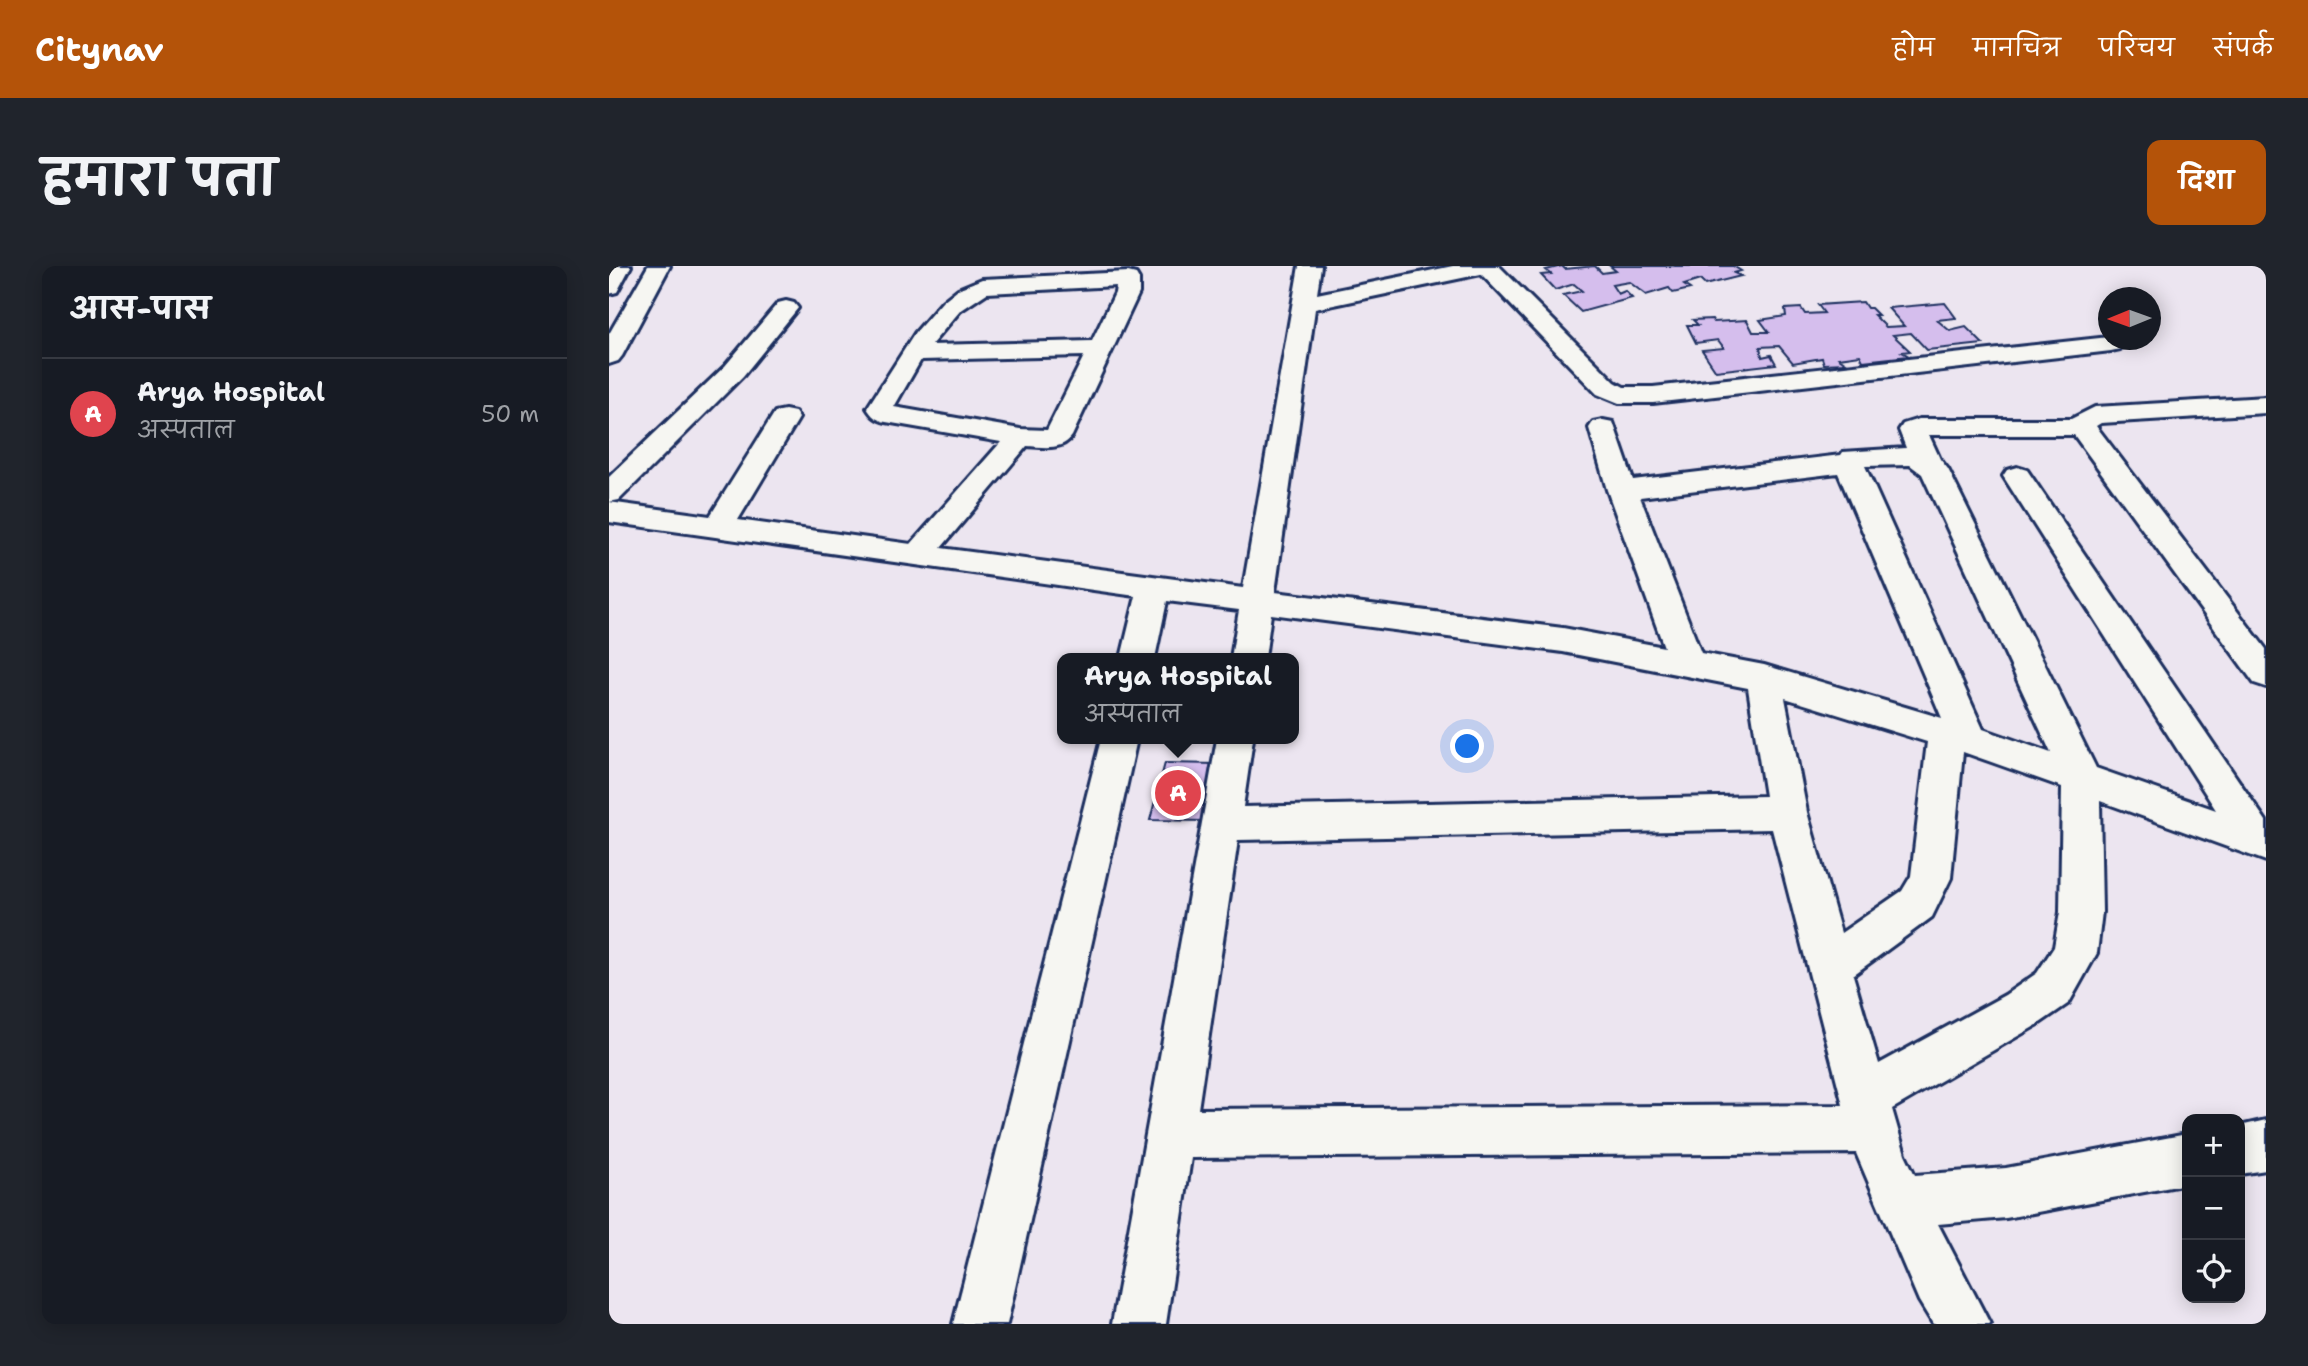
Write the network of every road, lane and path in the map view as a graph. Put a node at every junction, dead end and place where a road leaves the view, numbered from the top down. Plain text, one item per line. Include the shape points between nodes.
1 (620, 266) edge
2 (659, 266) edge
3 (1311, 266) edge
4 (1486, 266) edge
5 (609, 286) edge
6 (1304, 304) junction
7 (786, 308) dead end
8 (2098, 345) edge
9 (1101, 348) junction
10 (916, 353) junction
11 (609, 356) edge
12 (2266, 405) edge
13 (785, 418) dead end
14 (2083, 427) junction
15 (1602, 428) dead end
16 (1020, 437) junction
17 (1926, 460) junction
18 (1850, 463) junction
19 (2017, 476) dead end
20 (1622, 490) junction
21 (609, 493) edge
22 (609, 512) edge
23 (719, 526) junction
24 (919, 554) junction
25 (1154, 588) junction
26 (1258, 601) junction
27 (1139, 653) edge
28 (1249, 653) edge
29 (1688, 664) junction
30 (2266, 674) edge
31 (1764, 678) junction
32 (1957, 737) junction
33 (1118, 744) edge
34 (1234, 744) edge
35 (2081, 776) junction
36 (1787, 813) junction
37 (1221, 824) junction
38 (2261, 842) edge
39 (1829, 967) junction
40 (1869, 1114) junction
41 (1170, 1134) junction
42 (2266, 1145) edge
43 (2245, 1149) edge
44 (2182, 1160) edge
45 (1901, 1202) junction
46 (979, 1324) edge
47 (1139, 1324) edge
48 (1963, 1324) edge

1 - 5 main road
2 - 11 main road
3 - 6 main road
4 - 6 main road
4 - 8 main road via 1606,388 1619,395
6 - 26 main road
7 - 21 main road via 734,371
9 - 10 main road
9 - 10 main road via 1127,293 1128,279 982,286 963,295 940,316
9 - 16 main road via 1058,436
10 - 16 main road via 880,408 886,414
12 - 14 main road via 2095,415 2086,417
13 - 23 main road
14 - 17 main road via 1919,427 1913,430
14 - 30 main road
15 - 20 main road
16 - 24 main road
17 - 18 main road via 1864,456
17 - 35 main road
18 - 20 main road
18 - 32 main road
19 - 38 main road
20 - 29 main road
22 - 23 main road
23 - 24 main road
24 - 25 main road
25 - 26 main road
25 - 27 main road
26 - 28 main road
26 - 29 main road via 1563,640
29 - 31 main road
31 - 32 main road
31 - 36 main road
32 - 35 main road
32 - 39 main road via 1931,878 1917,904
33 - 46 main road
34 - 37 main road
35 - 38 main road
35 - 40 main road via 2081,912 2075,953 2053,988
36 - 37 main road
36 - 39 main road
37 - 41 main road
39 - 40 main road
40 - 41 main road
40 - 45 main road via 1882,1160
41 - 47 main road
42 - 43 main road
44 - 45 main road via 2006,1193
45 - 48 main road

